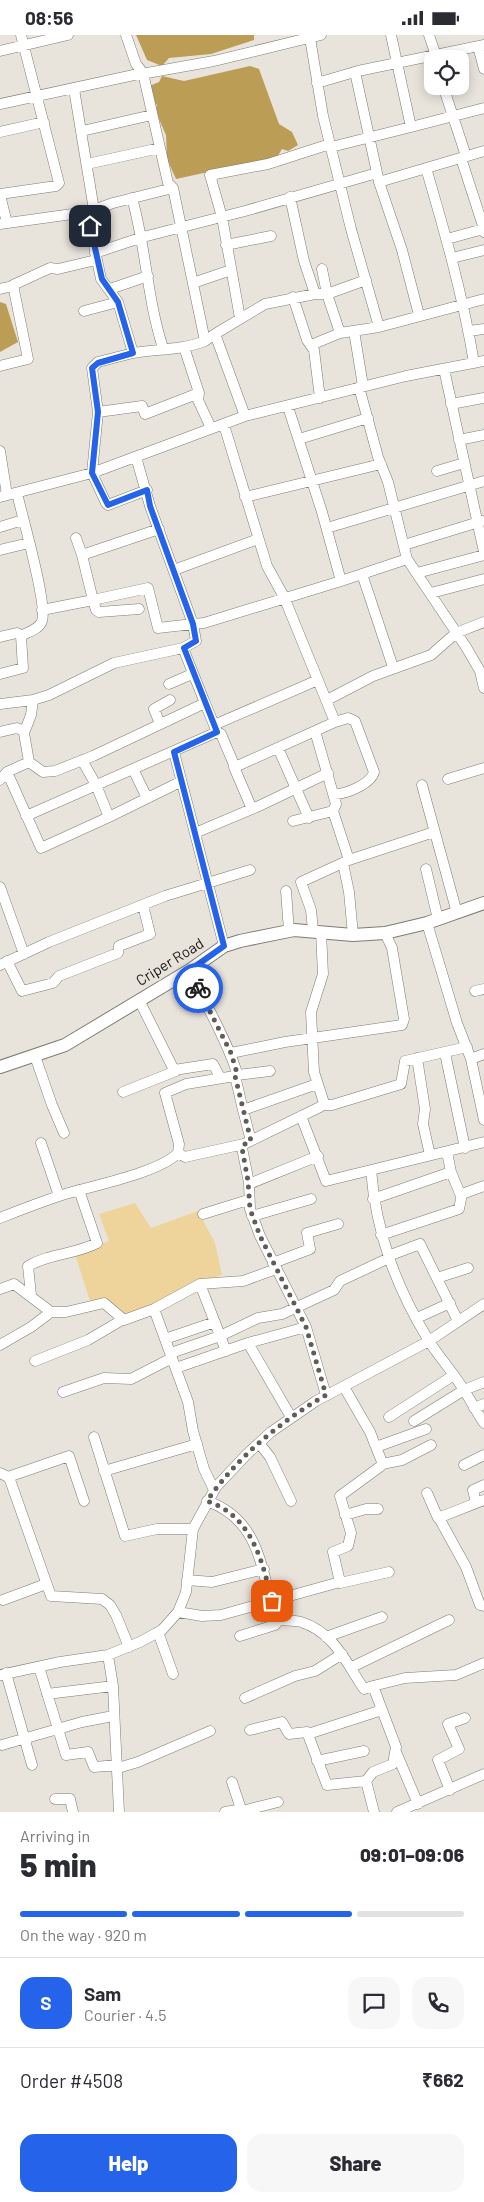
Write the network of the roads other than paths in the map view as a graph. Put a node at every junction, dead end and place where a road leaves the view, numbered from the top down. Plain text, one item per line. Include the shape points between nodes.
1 (21, 35) edge
2 (68, 35) edge
3 (126, 35) edge
4 (321, 35) edge
5 (391, 35) edge
6 (429, 35) edge
7 (310, 38) junction
8 (23, 46) junction
9 (481, 46) edge
10 (434, 50) edge
11 (465, 50) edge
12 (0, 51) edge
13 (424, 59) edge
14 (398, 63) junction
15 (484, 69) edge
16 (143, 73) junction
17 (355, 73) junction
18 (317, 83) junction
19 (74, 89) junction
20 (446, 95) edge
21 (38, 96) junction
22 (0, 104) edge
23 (484, 108) edge
24 (152, 115) junction
25 (453, 117) junction
26 (44, 122) junction
27 (411, 127) junction
28 (82, 131) junction
29 (0, 132) edge
30 (369, 139) junction
31 (330, 146) junction
32 (160, 148) junction
33 (484, 151) edge
34 (464, 157) junction
35 (87, 164) junction
36 (426, 168) junction
37 (378, 178) junction
38 (339, 184) junction
39 (173, 188) junction
40 (0, 194) edge
41 (290, 197) junction
42 (132, 198) junction
43 (90, 211) junction
44 (222, 217) junction
45 (4, 224) edge
46 (182, 228) junction
47 (484, 230) edge
48 (271, 236) dead end
49 (143, 237) junction
50 (447, 239) junction
51 (226, 245) junction
52 (484, 250) edge
53 (95, 256) junction
54 (452, 258) junction
55 (322, 269) dead end
56 (231, 270) junction
57 (148, 276) junction
58 (366, 280) junction
59 (193, 283) junction
60 (13, 286) junction
61 (0, 289) edge
62 (110, 289) junction
63 (315, 293) junction
64 (327, 294) junction
65 (292, 297) junction
66 (484, 299) edge
67 (118, 302) junction
68 (464, 304) junction
69 (84, 311) dead end
70 (419, 315) junction
71 (240, 318) junction
72 (379, 327) junction
73 (484, 329) edge
74 (354, 331) junction
75 (469, 331) junction
76 (340, 333) junction
77 (215, 334) junction
78 (205, 341) junction
79 (311, 345) junction
80 (184, 347) junction
81 (163, 348) junction
82 (133, 353) junction
83 (479, 362) edge
84 (0, 366) edge
85 (444, 369) junction
86 (361, 387) junction
87 (198, 393) junction
88 (320, 398) junction
89 (484, 398) edge
90 (451, 404) junction
91 (288, 407) junction
92 (98, 412) junction
93 (245, 416) junction
94 (368, 418) junction
95 (224, 425) junction
96 (211, 428) junction
97 (484, 435) edge
98 (299, 439) junction
99 (459, 440) junction
100 (0, 451) edge
101 (136, 457) junction
102 (464, 463) junction
103 (381, 464) junction
104 (437, 471) dead end
105 (92, 473) junction
106 (313, 481) junction
107 (484, 481) edge
108 (469, 485) junction
109 (147, 490) junction
110 (8, 495) edge
111 (245, 497) junction
112 (394, 509) junction
113 (23, 521) junction
114 (481, 522) edge
115 (0, 527) edge
116 (326, 528) junction
117 (159, 529) junction
118 (76, 538) dead end
119 (258, 539) junction
120 (29, 543) junction
121 (404, 545) junction
122 (0, 550) edge
123 (484, 553) edge
124 (82, 555) junction
125 (407, 559) junction
126 (174, 570) junction
127 (417, 573) junction
128 (362, 574) junction
129 (484, 579) edge
130 (341, 581) junction
131 (430, 593) junction
132 (284, 597) junction
133 (93, 600) junction
134 (42, 609) junction
135 (139, 609) dead end
136 (484, 622) edge
137 (193, 624) junction
138 (456, 633) junction
139 (21, 635) junction
140 (0, 637) edge
141 (184, 648) junction
142 (393, 667) junction
143 (0, 674) edge
144 (192, 674) junction
145 (318, 680) junction
146 (169, 684) dead end
147 (484, 689) edge
148 (33, 700) junction
149 (170, 700) dead end
150 (327, 700) junction
151 (205, 703) junction
152 (0, 704) edge
153 (334, 721) junction
154 (160, 724) junction
155 (215, 729) junction
156 (24, 731) junction
157 (315, 731) junction
158 (0, 732) edge
159 (278, 748) junction
160 (174, 752) junction
161 (82, 760) junction
162 (29, 762) junction
163 (234, 767) junction
164 (484, 768) edge
165 (133, 769) junction
166 (328, 773) junction
167 (4, 776) edge
168 (448, 779) dead end
169 (180, 782) junction
170 (96, 785) junction
171 (422, 785) dead end
172 (296, 787) junction
173 (333, 794) junction
174 (147, 798) junction
175 (252, 809) junction
176 (333, 811) junction
177 (26, 816) junction
178 (110, 817) junction
179 (309, 818) junction
180 (293, 821) dead end
181 (434, 832) junction
182 (195, 833) junction
183 (346, 861) junction
184 (250, 869) dead end
185 (426, 869) dead end
186 (208, 883) junction
187 (0, 887) edge
188 (286, 891) dead end
189 (484, 903) edge
190 (143, 905) junction
191 (457, 913) junction
192 (432, 921) junction
193 (289, 931) junction
194 (317, 931) junction
195 (386, 933) junction
196 (353, 935) junction
197 (224, 946) junction
198 (24, 954) junction
199 (4, 963) edge
200 (190, 970) junction
201 (139, 1000) junction
202 (313, 1039) junction
203 (467, 1047) junction
204 (231, 1053) junction
205 (444, 1053) junction
206 (484, 1054) edge
207 (35, 1056) junction
208 (417, 1058) junction
209 (471, 1059) junction
210 (0, 1067) edge
211 (176, 1071) junction
212 (270, 1071) dead end
213 (236, 1075) junction
214 (220, 1077) junction
215 (317, 1084) junction
216 (123, 1092) dead end
217 (481, 1094) edge
218 (323, 1105) junction
219 (243, 1110) junction
220 (301, 1116) junction
221 (484, 1120) edge
222 (64, 1133) dead end
223 (41, 1143) dead end
224 (247, 1143) junction
225 (484, 1143) edge
226 (465, 1148) junction
227 (447, 1152) junction
228 (178, 1153) junction
229 (430, 1155) junction
230 (318, 1156) junction
231 (371, 1170) junction
232 (451, 1172) junction
233 (249, 1184) junction
234 (484, 1186) edge
235 (79, 1190) junction
236 (59, 1196) junction
237 (461, 1196) junction
238 (311, 1199) dead end
239 (374, 1199) junction
240 (248, 1200) junction
241 (204, 1214) dead end
242 (252, 1216) junction
243 (0, 1218) edge
244 (338, 1224) dead end
245 (381, 1235) junction
246 (388, 1257) junction
247 (275, 1266) junction
248 (468, 1267) dead end
249 (437, 1278) junction
250 (200, 1284) junction
251 (0, 1289) edge
252 (31, 1295) junction
253 (450, 1303) junction
254 (484, 1304) edge
255 (296, 1307) junction
256 (154, 1309) junction
257 (51, 1312) junction
258 (417, 1318) junction
259 (122, 1320) junction
260 (458, 1321) junction
261 (215, 1323) junction
262 (306, 1327) junction
263 (220, 1336) junction
264 (165, 1339) junction
265 (429, 1341) junction
266 (248, 1343) junction
267 (0, 1345) edge
268 (226, 1351) junction
269 (173, 1360) junction
270 (35, 1361) dead end
271 (454, 1375) junction
272 (484, 1382) edge
273 (344, 1387) junction
274 (464, 1390) junction
275 (63, 1391) dead end
276 (326, 1395) junction
277 (479, 1406) edge
278 (291, 1417) junction
279 (389, 1417) dead end
280 (414, 1421) dead end
281 (484, 1423) edge
282 (426, 1429) dead end
283 (94, 1437) dead end
284 (259, 1443) junction
285 (197, 1444) junction
286 (431, 1445) dead end
287 (376, 1447) junction
288 (484, 1455) edge
289 (382, 1464) junction
290 (464, 1465) dead end
291 (104, 1471) junction
292 (4, 1475) edge
293 (484, 1485) edge
294 (214, 1490) junction
295 (427, 1493) dead end
296 (84, 1501) dead end
297 (207, 1501) junction
298 (291, 1501) dead end
299 (480, 1502) edge
300 (378, 1509) dead end
301 (345, 1515) junction
302 (439, 1518) junction
303 (193, 1529) junction
304 (264, 1569) junction
305 (389, 1572) dead end
306 (187, 1579) junction
307 (340, 1583) junction
308 (46, 1584) junction
309 (3, 1599) dead end
310 (272, 1601) junction
311 (484, 1606) edge
312 (178, 1612) junction
313 (382, 1617) dead end
314 (448, 1620) dead end
315 (278, 1621) junction
316 (158, 1632) junction
317 (240, 1636) dead end
318 (326, 1637) junction
319 (129, 1647) junction
320 (342, 1654) junction
321 (108, 1655) junction
322 (484, 1663) edge
323 (39, 1667) junction
324 (352, 1667) junction
325 (173, 1674) dead end
326 (3, 1675) edge
327 (113, 1686) junction
328 (373, 1687) junction
329 (48, 1694) junction
330 (245, 1698) dead end
331 (382, 1710) junction
332 (113, 1716) junction
333 (465, 1718) dead end
334 (58, 1729) junction
335 (210, 1731) dead end
336 (250, 1731) dead end
337 (308, 1734) junction
338 (25, 1738) junction
339 (2, 1745) dead end
340 (364, 1751) dead end
341 (396, 1752) junction
342 (317, 1761) junction
343 (32, 1765) dead end
344 (118, 1766) junction
345 (484, 1775) edge
346 (366, 1781) junction
347 (232, 1782) dead end
348 (450, 1790) junction
349 (55, 1799) dead end
350 (278, 1802) dead end
351 (418, 1804) junction
352 (242, 1811) edge
353 (73, 1812) edge
354 (119, 1812) edge
355 (225, 1812) edge
356 (374, 1812) edge
357 (397, 1812) edge

1 - 8 street
2 - 8 street
3 - 16 street via 136,64
4 - 7 street
5 - 14 street
6 - 10 street
7 - 16 street via 214,61
7 - 18 street
8 - 12 street
8 - 21 street
9 - 11 street
9 - 15 street
13 - 14 street
14 - 17 street
14 - 27 street
16 - 19 street
16 - 24 street
17 - 18 street
17 - 30 street
18 - 31 street
19 - 21 street
19 - 28 street
20 - 25 street
21 - 22 street
21 - 26 street
23 - 25 street
24 - 28 street
24 - 32 street
25 - 27 street
25 - 34 street
26 - 29 street
26 - 40 street via 58,185
27 - 30 street
28 - 35 street
30 - 31 street
30 - 37 street
31 - 38 street
31 - 44 street via 268,164 211,174
32 - 35 street
32 - 39 street via 168,183
33 - 34 street
34 - 36 street
34 - 47 street
35 - 43 street
36 - 37 street
36 - 50 street
37 - 38 street
37 - 70 street via 402,249
38 - 41 street
38 - 58 street
39 - 42 street
39 - 46 street
40 - 45 street
41 - 44 street
41 - 63 street via 304,261
42 - 43 street
42 - 49 street
43 - 45 street
43 - 53 street
44 - 46 street
44 - 51 street
46 - 49 street
46 - 59 street
47 - 50 street
48 - 51 street
49 - 53 street
49 - 57 street
50 - 54 street
51 - 56 street
52 - 54 street
53 - 60 street via 58,269 50,268
53 - 62 street via 103,282
54 - 68 street
55 - 64 street
56 - 59 street
56 - 71 street
57 - 62 street
57 - 81 street via 156,327
58 - 64 street
58 - 72 street
59 - 78 street
60 - 61 street
60 - 84 street via 28,359
62 - 67 street
63 - 64 street
63 - 65 street
64 - 76 street
65 - 71 street via 265,304
65 - 79 street
66 - 68 street
67 - 69 street
67 - 82 street
68 - 70 street
68 - 75 street
70 - 72 street
71 - 77 street
72 - 74 street
73 - 75 street
74 - 76 street
74 - 86 street
75 - 83 street
76 - 79 street
77 - 78 street
77 - 93 street
78 - 80 street
79 - 88 street via 316,356
80 - 81 street
80 - 87 street
81 - 82 street
82 - 92 street via 98,363 92,368
83 - 85 street
85 - 86 street
85 - 90 street
86 - 88 street
86 - 94 street
87 - 92 street via 145,414 142,406
87 - 96 street
88 - 91 street
89 - 90 street
90 - 99 street
91 - 93 street
91 - 98 street
92 - 105 street
93 - 95 street
94 - 98 street
94 - 103 street
95 - 96 street
95 - 111 street
96 - 101 street
97 - 99 street
98 - 106 street
99 - 102 street
100 - 110 street
101 - 105 street
101 - 109 street
102 - 104 street
102 - 108 street
103 - 106 street
103 - 112 street
105 - 109 street via 108,505
105 - 110 street
106 - 111 street
106 - 116 street
107 - 108 street
108 - 112 street
108 - 114 street
109 - 117 street
110 - 113 street
111 - 119 street
112 - 116 street
112 - 121 street
113 - 115 street
113 - 120 street
114 - 121 street
114 - 123 street
116 - 130 street
117 - 124 street
117 - 126 street
118 - 124 street
119 - 126 street
119 - 132 street via 267,566
120 - 122 street
120 - 134 street
121 - 125 street
123 - 127 street
124 - 133 street
125 - 127 street
125 - 128 street
126 - 137 street
127 - 131 street
128 - 130 street
128 - 142 street
129 - 131 street
130 - 132 street
131 - 138 street
132 - 137 street
132 - 145 street
133 - 134 street
133 - 135 street via 98,612
133 - 137 street via 147,588 158,629
134 - 139 street via 41,624
136 - 138 street
137 - 141 street via 196,641
138 - 142 street via 431,655
138 - 147 street via 480,671
139 - 140 street
139 - 143 street via 24,667
141 - 144 street
141 - 148 street via 114,663
142 - 150 street
144 - 146 street
144 - 151 street
145 - 150 street
145 - 155 street
148 - 152 street
148 - 156 street
149 - 154 street via 154,709
150 - 153 street
151 - 154 street
151 - 155 street
153 - 157 street
153 - 173 street via 348,718 355,721 374,772 368,781
154 - 161 street
155 - 160 street
155 - 163 street via 221,734
156 - 158 street via 17,728
156 - 162 street
157 - 159 street
157 - 166 street
159 - 163 street
159 - 172 street
160 - 165 street
160 - 169 street
161 - 162 street via 48,772
161 - 170 street
162 - 167 street
163 - 175 street
164 - 168 street
165 - 170 street
165 - 174 street
166 - 172 street
166 - 173 street
167 - 177 street
169 - 174 street
169 - 182 street
170 - 177 street
170 - 178 street
171 - 181 street
172 - 175 street
172 - 179 street
173 - 176 street via 336,806
174 - 178 street
175 - 182 street
176 - 179 street
176 - 183 street
177 - 178 street via 41,849
179 - 180 street
181 - 183 street
181 - 191 street
182 - 186 street
183 - 194 street via 301,882
183 - 196 street
184 - 186 street
185 - 192 street
186 - 190 street
186 - 197 street
187 - 198 street
188 - 193 street
189 - 191 main road, Criper Road
190 - 198 street
190 - 199 street via 150,934 119,946 118,953 59,977 53,983 22,991
191 - 192 main road, Criper Road
192 - 195 main road, Criper Road
192 - 203 street via 457,1023
193 - 194 main road, Criper Road
193 - 197 main road, Criper Road
194 - 196 main road, Criper Road
194 - 202 street via 323,974 311,1011
195 - 196 main road, Criper Road
195 - 202 street via 392,948 404,1023
197 - 200 main road, Criper Road
198 - 199 street
200 - 201 main road, Criper Road
200 - 204 street
201 - 207 main road, Criper Road via 65,1045
201 - 211 street
202 - 204 street
202 - 215 street
203 - 205 street
203 - 209 street
204 - 213 street
205 - 208 street
205 - 226 street
206 - 209 street
207 - 210 main road, Criper Road
207 - 222 street
208 - 218 street via 403,1063 402,1081 398,1085
208 - 229 street via 425,1109 423,1123
209 - 217 street
211 - 214 street via 213,1064
211 - 216 street
212 - 213 street
213 - 214 street
213 - 219 street
214 - 228 street via 186,1084 165,1093 179,1144
215 - 218 street
215 - 219 street
217 - 221 street
218 - 220 street
219 - 224 street
220 - 224 street
220 - 230 street
223 - 236 street
224 - 228 street via 185,1157
224 - 233 street via 242,1151
225 - 226 street
226 - 227 street
227 - 229 street
227 - 232 street
228 - 235 street via 169,1161
229 - 231 street
230 - 231 street via 327,1182
230 - 233 street
231 - 239 street
232 - 237 street
232 - 239 street
233 - 240 street
234 - 237 street
235 - 236 street
235 - 252 street via 97,1242 77,1251 43,1257 28,1266
236 - 243 street
237 - 245 street via 459,1209
238 - 242 street
239 - 245 street
240 - 241 street
240 - 242 street
242 - 247 street
244 - 247 street via 307,1233 308,1250
245 - 246 street
246 - 249 street via 420,1244
246 - 255 street via 341,1280 335,1290
246 - 258 street
247 - 250 street via 243,1281
247 - 255 street
248 - 249 street
249 - 253 street
250 - 256 street
250 - 261 street
251 - 252 street via 14,1284
252 - 257 street
253 - 258 street
253 - 260 street
254 - 260 street
255 - 262 street
255 - 263 street via 281,1314 258,1318
256 - 259 street
256 - 264 street
257 - 259 street via 66,1312 104,1303
257 - 267 street
258 - 265 street
259 - 270 street via 88,1340
260 - 265 street
261 - 263 street
261 - 264 street
262 - 266 street
262 - 276 street
263 - 268 street
263 - 269 street
264 - 269 street
265 - 271 street
265 - 273 street
266 - 268 street
266 - 278 street
268 - 269 street
269 - 275 street via 133,1378 104,1378
269 - 285 street via 188,1401
271 - 274 street
271 - 279 street
272 - 274 street
273 - 276 street
273 - 287 street
274 - 277 street
274 - 280 street
276 - 278 street
277 - 281 street
278 - 284 street
282 - 287 street
283 - 291 street
284 - 294 street
284 - 298 street via 270,1457
285 - 291 street
285 - 294 street
286 - 289 street via 402,1461
287 - 289 street
288 - 290 street
289 - 301 street via 340,1495
291 - 303 street via 125,1536 157,1529
292 - 296 street via 69,1456
292 - 308 street
293 - 299 street via 473,1490
294 - 297 street
295 - 302 street
297 - 303 street
297 - 304 street via 225,1509 242,1523
299 - 302 street
300 - 301 street
301 - 307 street via 352,1533 349,1545 333,1553
302 - 311 street via 466,1567 480,1605
303 - 306 street
304 - 306 street via 212,1582
304 - 310 street
305 - 307 street
306 - 312 street
307 - 310 street
308 - 309 street
308 - 319 street via 53,1597 100,1598 106,1601 116,1615
310 - 312 street via 221,1615
310 - 315 street
312 - 316 street
313 - 318 street
314 - 324 street
315 - 317 street via 275,1625
315 - 318 street via 301,1622
316 - 319 street
316 - 325 street
318 - 320 street
319 - 321 street
320 - 324 street
320 - 330 street via 315,1671 295,1676
321 - 323 street
321 - 327 street
322 - 328 street via 456,1675 405,1678
323 - 326 street
323 - 329 street
324 - 328 street via 364,1689
326 - 338 street
327 - 329 street
327 - 332 street
328 - 331 street
329 - 334 street
331 - 337 street
331 - 341 street
332 - 334 street
332 - 344 street
333 - 348 street via 448,1724 458,1749 438,1760
334 - 338 street
334 - 344 street via 66,1755 88,1752 94,1767
335 - 344 street via 138,1762
336 - 337 street via 282,1722 290,1734
337 - 342 street
338 - 339 street
338 - 343 street
340 - 342 street
341 - 346 street via 393,1764 373,1772
341 - 351 street
342 - 346 street via 328,1786
344 - 354 street
345 - 348 street
346 - 356 street
347 - 352 street
348 - 351 street
349 - 353 street via 70,1799
350 - 352 street
351 - 357 street
352 - 355 street

